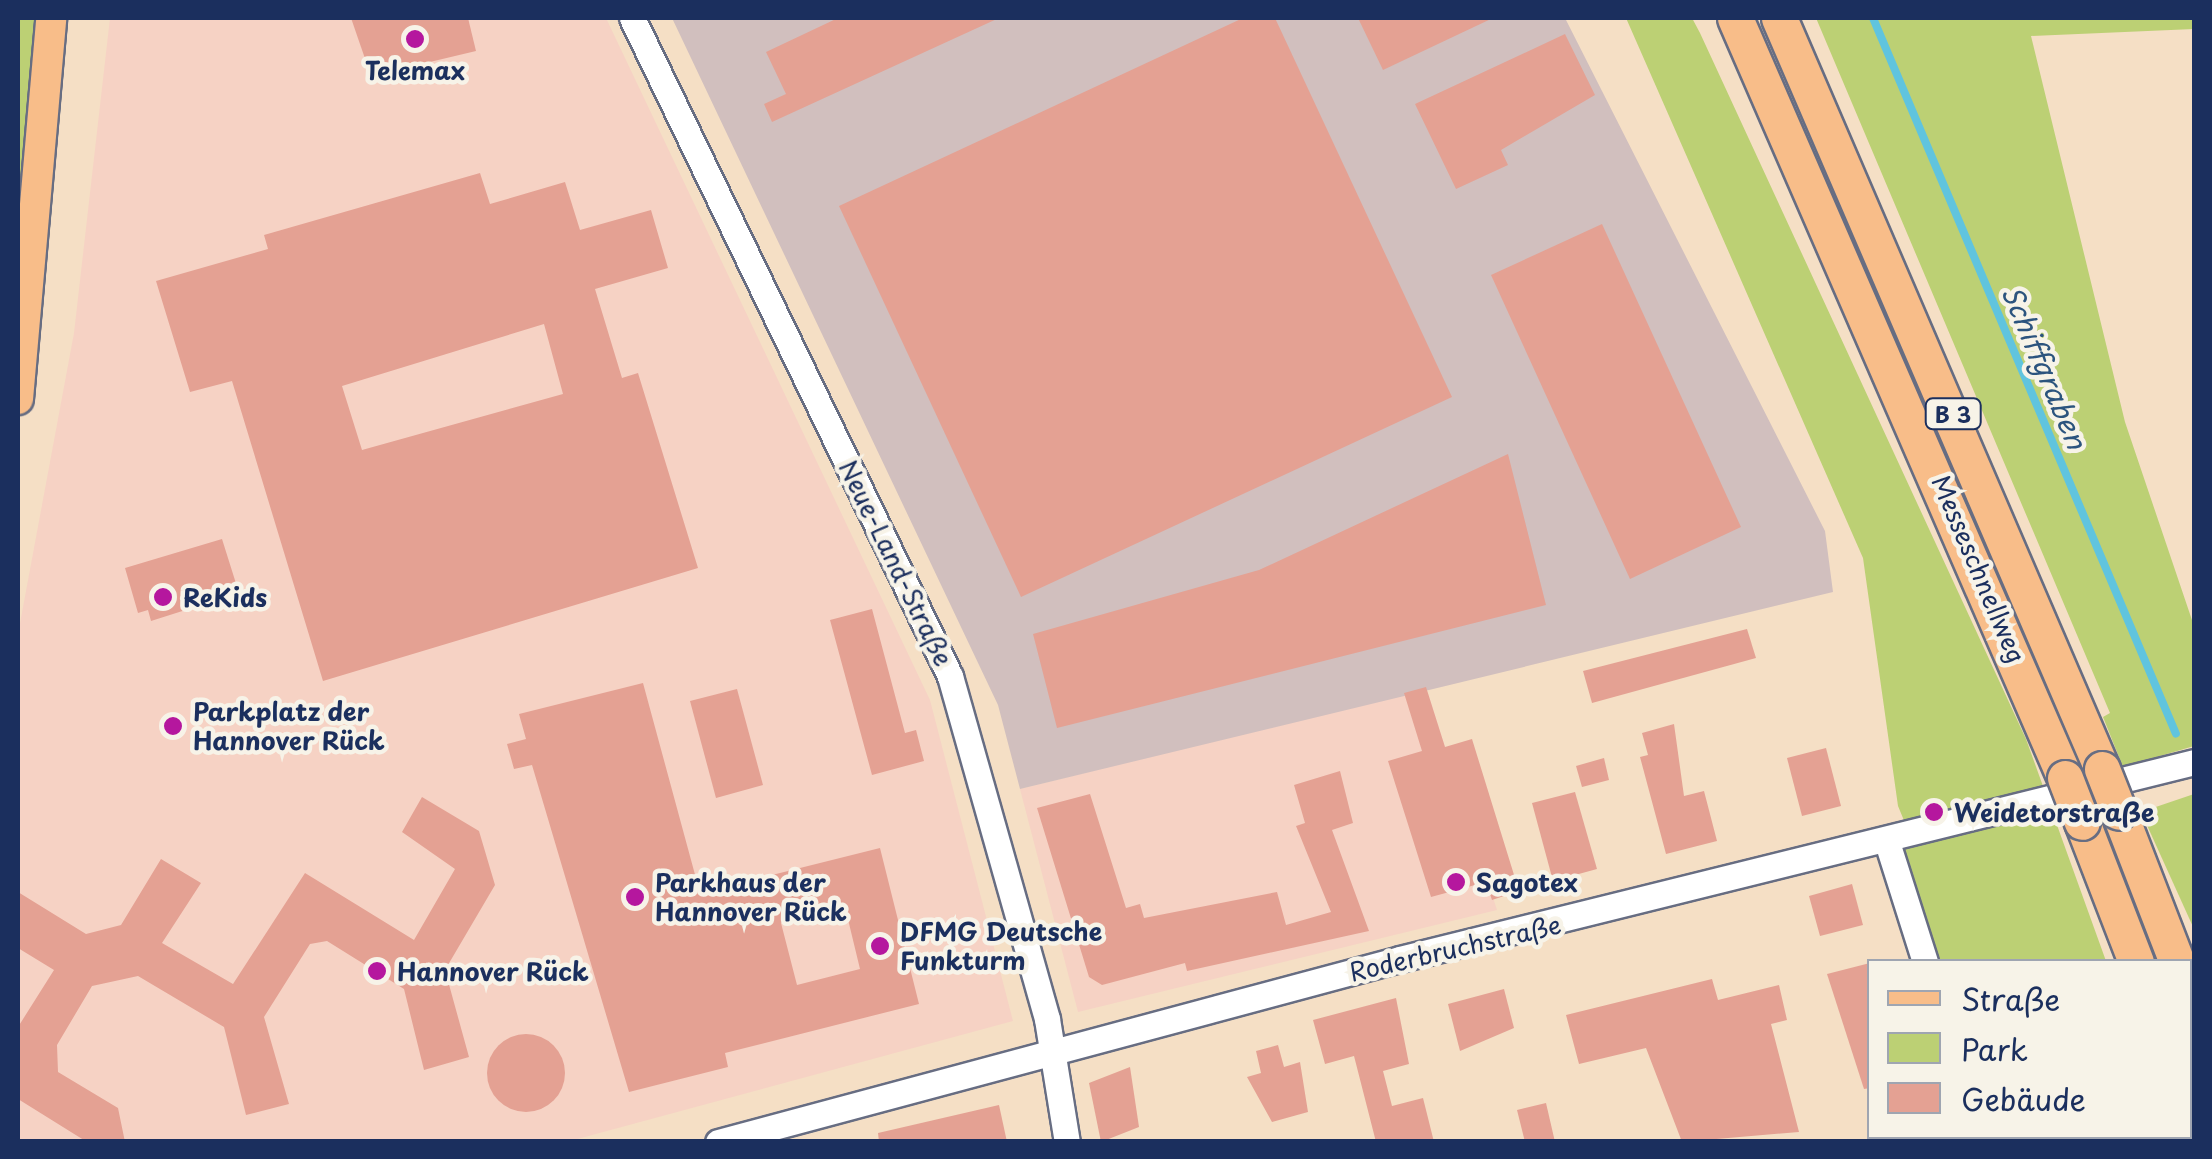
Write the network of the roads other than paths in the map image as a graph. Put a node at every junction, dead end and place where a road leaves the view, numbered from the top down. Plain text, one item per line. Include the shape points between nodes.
1 (51, 18) edge
2 (632, 18) edge
3 (1779, 18) edge
4 (1736, 20) edge
5 (18, 398) edge
6 (2194, 762) edge
7 (1886, 842) junction
8 (1924, 959) edge
9 (2135, 959) edge
10 (2176, 959) edge
11 (1051, 1054) junction
12 (718, 1142) edge
13 (1066, 1142) edge

1 - 5 main road
2 - 11 street, Neue-Land-Straße via 950,676
3 - 10 highway, Messeschnellweg / B 3, bridge via 2102,769
4 - 9 highway, Messeschnellweg / B 3, bridge via 2065,778
6 - 7 street, Roderbruchstraße
7 - 8 street
7 - 11 street, Roderbruchstraße
11 - 12 street, Roderbruchstraße
11 - 13 street, Neue-Land-Straße

